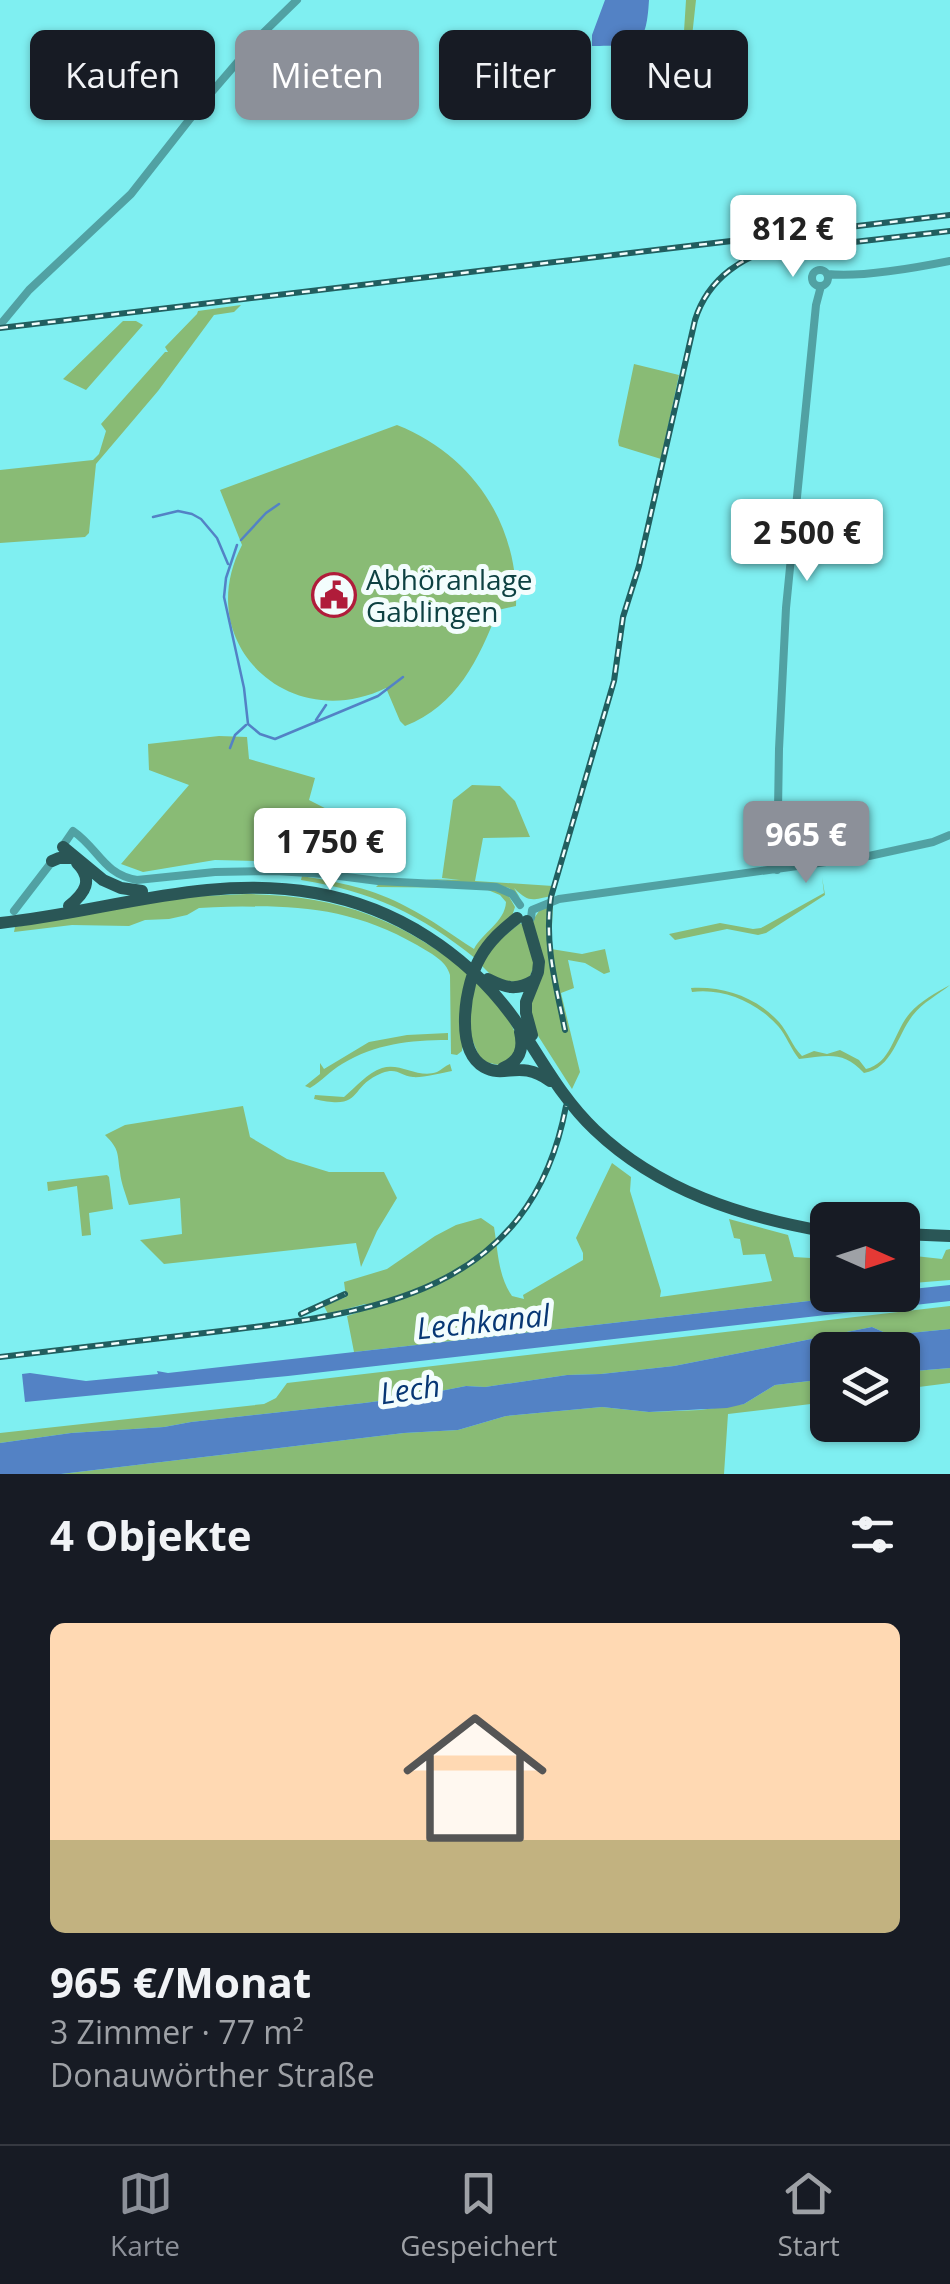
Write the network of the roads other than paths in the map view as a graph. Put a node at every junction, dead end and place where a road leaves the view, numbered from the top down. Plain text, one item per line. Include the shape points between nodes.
1 (296, 0) edge
2 (950, 261) edge
3 (0, 326) edge
4 (950, 833) edge
5 (67, 852) junction
6 (777, 854) junction
7 (52, 861) joint
8 (825, 862) junction
9 (794, 866) junction
10 (778, 870) junction
11 (142, 891) junction
12 (69, 906) junction
13 (524, 913) junction
14 (9, 917) edge
15 (467, 962) junction
16 (485, 978) junction
17 (533, 981) junction
18 (518, 1025) junction
19 (532, 1035) junction
20 (498, 1070) junction
21 (564, 1092) junction
22 (810, 1224) edge
23 (920, 1238) edge
24 (950, 1239) edge

1 - 3 street via 130,194
2 - 6 street via 839,275 822,281 817,298 789,566
4 - 8 street
5 - 7 highway
5 - 11 highway via 102,880
5 - 12 highway via 87,880
5 - 13 street via 74,831 108,868 133,880 299,871 496,886 512,894
6 - 9 street
6 - 10 street
7 - 14 street
8 - 9 street
8 - 10 street
9 - 10 street
10 - 13 street via 559,899
11 - 12 highway
11 - 15 highway via 232,882 326,889 402,915
12 - 14 highway
13 - 17 highway via 539,960
13 - 20 highway via 490,942 467,995 469,1047 482,1066
14 - 15 highway via 178,892 283,889 384,913
15 - 16 highway
16 - 17 highway via 514,988
16 - 18 highway
16 - 19 highway
17 - 19 highway via 526,1002
18 - 20 highway via 521,1053
18 - 21 highway
19 - 21 highway
20 - 21 highway via 534,1071
21 - 22 highway via 650,1169
23 - 24 highway

